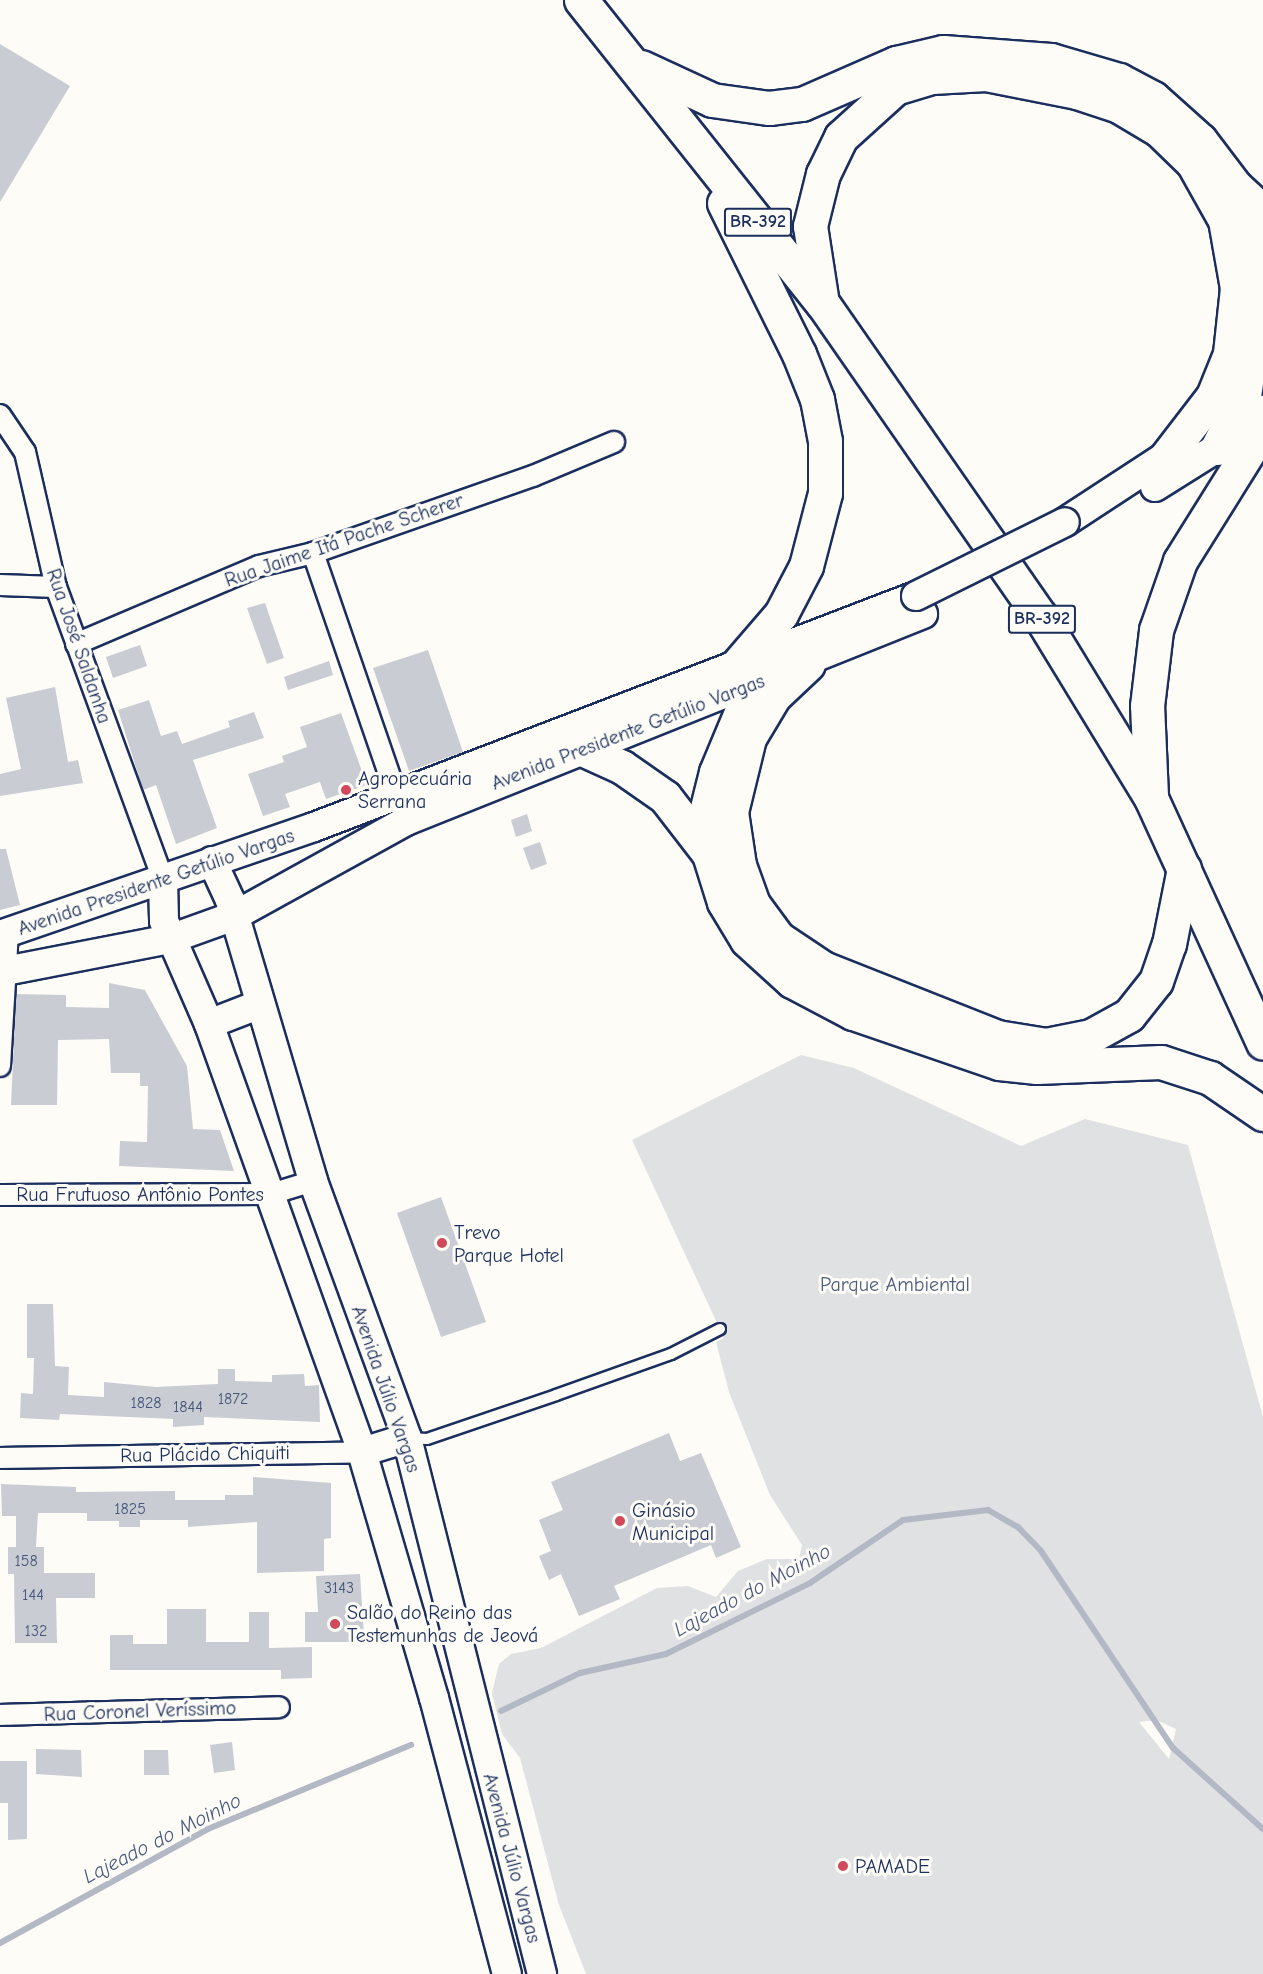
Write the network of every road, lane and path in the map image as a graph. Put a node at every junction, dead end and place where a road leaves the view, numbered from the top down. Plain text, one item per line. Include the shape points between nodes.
1 (581, 0) edge
2 (629, 60) junction
3 (692, 140) junction
4 (1235, 186) junction
5 (1263, 212) edge
6 (823, 304) junction
7 (0, 415) edge
8 (1259, 415) edge
9 (614, 442) dead end
10 (1217, 448) joint
11 (1163, 461) junction
12 (1068, 531) junction
13 (313, 552) junction
14 (0, 585) edge
15 (57, 587) junction
16 (920, 605) junction
17 (76, 644) junction
18 (779, 650) joint
19 (808, 664) junction
20 (746, 673) junction
21 (580, 748) junction
22 (395, 794) junction
23 (1151, 798) junction
24 (406, 821) junction
25 (314, 827) junction
26 (709, 854) junction
27 (213, 861) junction
28 (325, 862) junction
29 (1184, 868) junction
30 (163, 879) junction
31 (65, 913) junction
32 (234, 916) junction
33 (4, 934) edge
34 (170, 939) junction
35 (76, 957) junction
36 (4, 971) edge
37 (258, 1005) junction
38 (209, 1024) junction
39 (1263, 1043) edge
40 (0, 1066) edge
41 (1263, 1114) edge
42 (313, 1181) junction
43 (271, 1194) junction
44 (0, 1195) edge
45 (720, 1329) dead end
46 (407, 1438) junction
47 (362, 1452) junction
48 (0, 1458) edge
49 (468, 1692) junction
50 (434, 1698) junction
51 (279, 1707) dead end
52 (0, 1715) edge
53 (507, 1974) edge
54 (542, 1974) edge

1 - 2 highway, BR-392
2 - 3 highway, BR-392
2 - 4 highway via 712,100 769,108 802,104 896,63 943,52 1051,60 1119,80 1153,99 1200,140
3 - 6 highway, BR-392
3 - 20 highway via 799,354 817,399 825,441 825,493 806,566
4 - 5 highway
4 - 8 highway via 1259,267
6 - 11 highway via 810,226 823,174 841,137 895,88 932,77 986,74 1077,92 1119,106 1159,130 1193,163 1225,220 1237,288 1230,354 1213,396
6 - 23 highway, BR-392 via 1040,616
7 - 15 street, Rua José Saldanha via 25,452
8 - 10 highway
8 - 11 main road
8 - 23 highway via 1180,561 1156,630 1147,706
9 - 13 street, Rua Jaime Itá Pache Scherer via 533,476
10 - 12 main road
11 - 12 main road
12 - 16 main road, bridge
13 - 17 street, Rua Jaime Itá Pache Scherer via 259,566
13 - 22 street
14 - 15 street
15 - 17 street, Rua José Saldanha
16 - 18 main road, Avenida Presidente Getúlio Vargas
16 - 19 main road, Avenida Presidente Getúlio Vargas
17 - 30 street, Rua José Saldanha
18 - 20 highway
19 - 20 main road, Avenida Presidente Getúlio Vargas
19 - 29 highway via 774,696 749,738 731,812 739,866 753,904 778,938 823,968 998,1037 1046,1045 1090,1036 1129,1015 1156,981 1169,944
20 - 21 main road, Avenida Presidente Getúlio Vargas
20 - 22 main road, Avenida Presidente Getúlio Vargas
20 - 26 highway via 706,812
21 - 24 main road, Avenida Presidente Getúlio Vargas
21 - 26 highway via 622,767 665,797
22 - 24 street
22 - 25 main road, Avenida Presidente Getúlio Vargas
23 - 29 highway, BR-392
24 - 28 main road, Avenida Presidente Getúlio Vargas
25 - 27 main road, Avenida Presidente Getúlio Vargas
25 - 28 main road
26 - 41 highway via 724,902 747,940 792,981 853,1013 999,1063 1037,1066 1161,1062 1210,1078
27 - 30 main road, Avenida Presidente Getúlio Vargas
27 - 32 main road, Avenida Júlio Vargas
28 - 32 main road, Avenida Presidente Getúlio Vargas
29 - 39 highway, BR-392
30 - 31 main road, Avenida Presidente Getúlio Vargas
30 - 34 main road, Avenida Júlio Vargas via 164,921
31 - 33 main road, Avenida Presidente Getúlio Vargas
31 - 35 main road
32 - 34 main road, Avenida Presidente Getúlio Vargas
32 - 37 main road, Avenida Júlio Vargas
33 - 36 street
34 - 35 main road, Avenida Presidente Getúlio Vargas
34 - 38 main road, Avenida Júlio Vargas
35 - 36 main road, Avenida Presidente Getúlio Vargas
36 - 40 street
37 - 38 main road
37 - 42 main road, Avenida Júlio Vargas
38 - 43 main road, Avenida Júlio Vargas
42 - 43 street, Rua Frutuoso Antônio Pontes
42 - 46 main road, Avenida Júlio Vargas
43 - 44 street, Rua Frutuoso Antônio Pontes
43 - 47 main road, Avenida Júlio Vargas
45 - 46 lane via 671,1354 556,1395 427,1439
46 - 47 main road, Rua Plácido Chiquiti
46 - 49 main road, Avenida Júlio Vargas
47 - 48 street, Rua Plácido Chiquiti
47 - 50 main road, Avenida Júlio Vargas
49 - 50 main road
49 - 54 main road, Avenida Júlio Vargas
50 - 53 main road, Avenida Júlio Vargas
51 - 52 street, Rua Coronel Veríssimo

